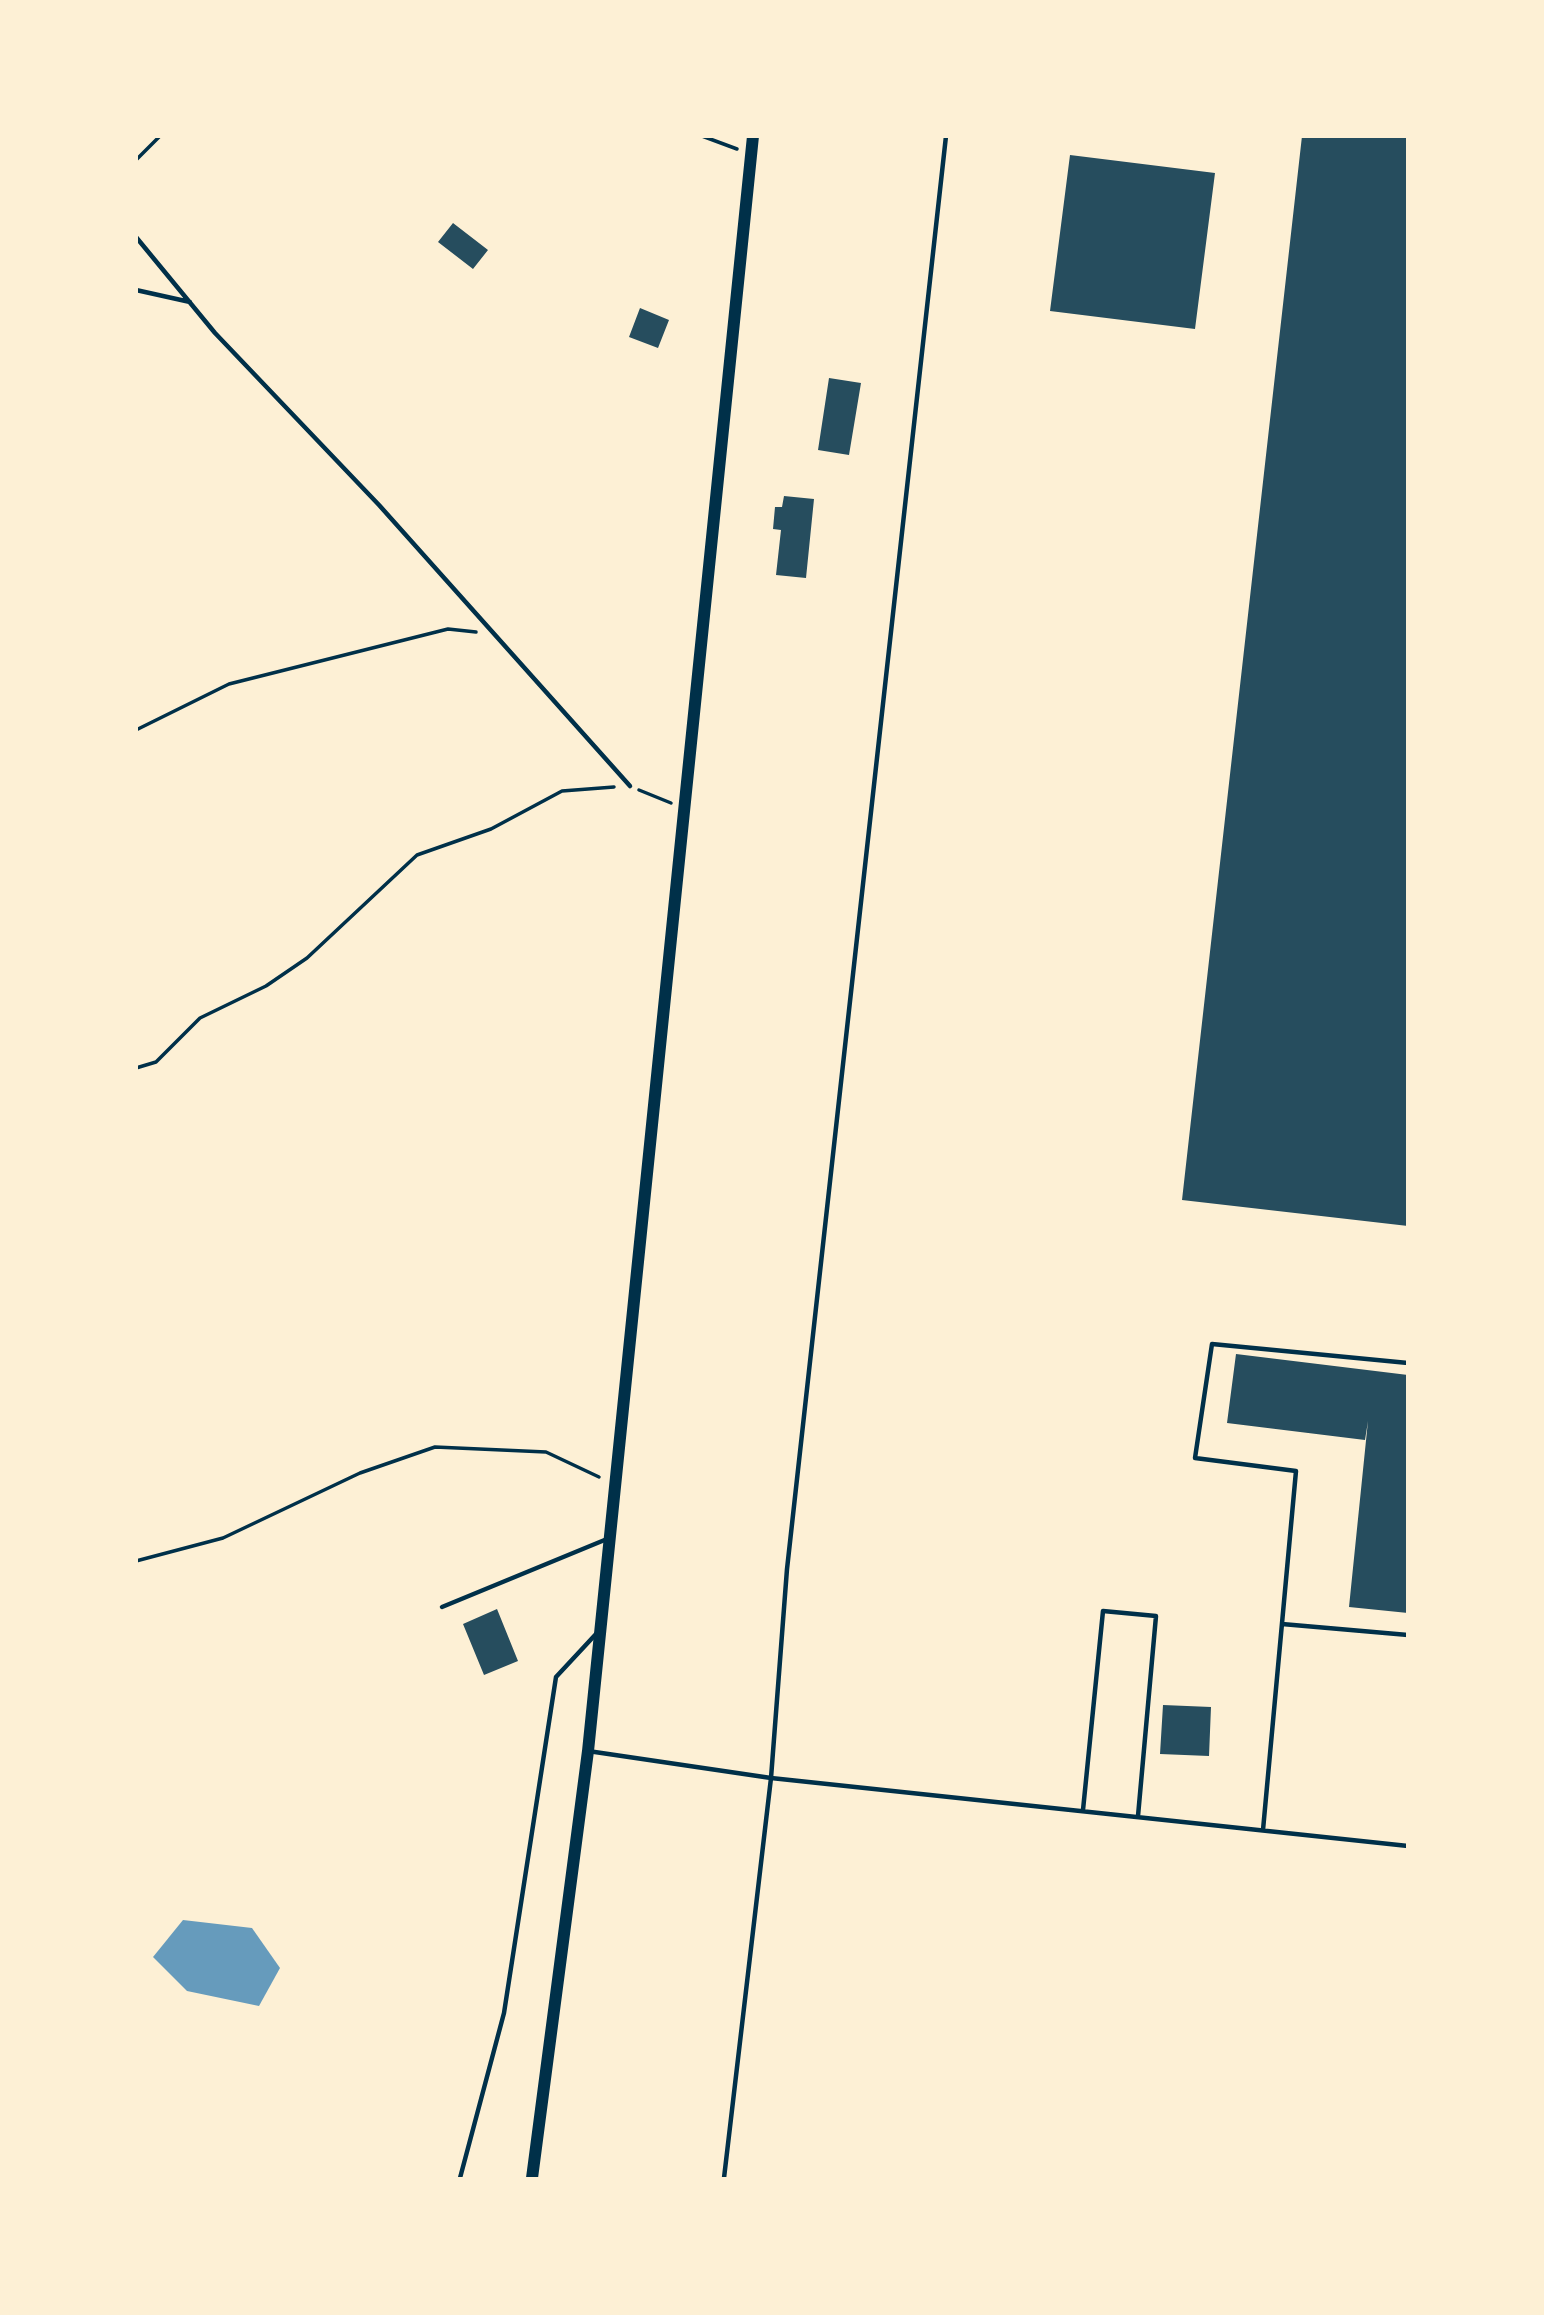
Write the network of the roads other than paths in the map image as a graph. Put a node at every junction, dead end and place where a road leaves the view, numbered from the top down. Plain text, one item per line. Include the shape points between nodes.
1 (753, 136) edge
2 (946, 136) edge
3 (136, 237) edge
4 (136, 290) edge
5 (191, 302) junction
6 (630, 786) road end
7 (1408, 1363) edge
8 (611, 1537) junction
9 (442, 1607) dead end
10 (1282, 1624) junction
11 (601, 1629) junction
12 (1408, 1635) edge
13 (588, 1751) junction
14 (771, 1778) junction
15 (1083, 1810) junction
16 (1138, 1816) junction
17 (1263, 1830) junction
18 (1408, 1846) edge
19 (460, 2179) edge
20 (532, 2179) edge
21 (724, 2179) edge

1 - 8 main road
2 - 14 lane via 788,1555
3 - 5 lane
4 - 5 lane
5 - 6 lane
7 - 10 lane via 1212,1344 1195,1458 1296,1471
8 - 9 lane
8 - 11 main road
10 - 12 lane
10 - 17 lane
11 - 13 main road
11 - 19 lane via 556,1677 504,2013
13 - 14 lane
13 - 20 main road
14 - 15 lane
14 - 21 lane
15 - 16 lane
15 - 16 lane via 1103,1611 1156,1616
16 - 17 lane
17 - 18 lane

